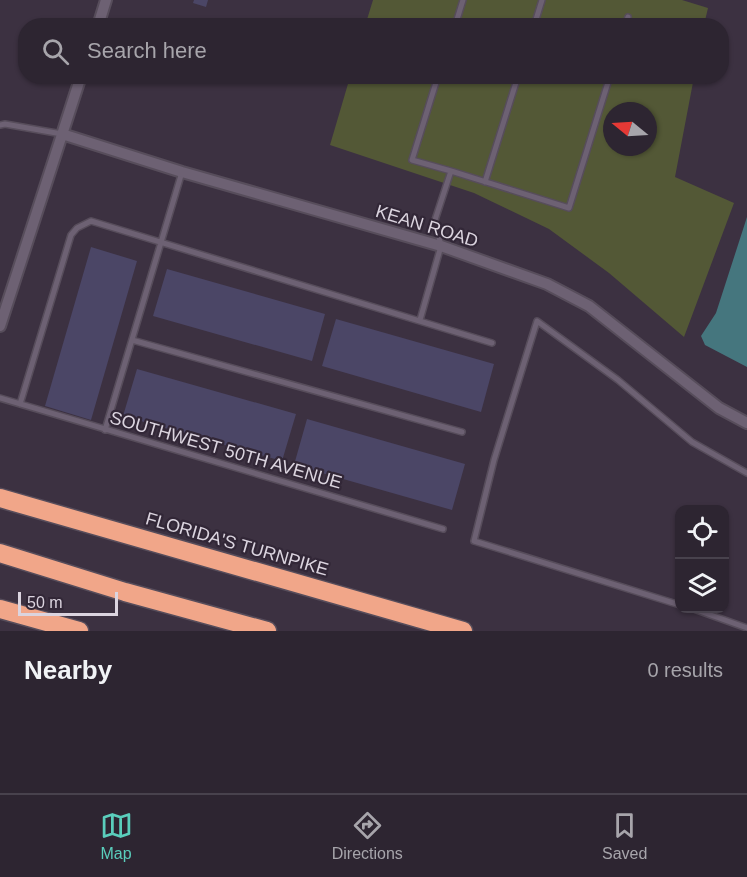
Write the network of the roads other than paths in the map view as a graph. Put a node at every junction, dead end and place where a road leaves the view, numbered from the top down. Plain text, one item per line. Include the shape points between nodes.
1 (106, 0) edge
2 (463, 0) edge
3 (542, 0) edge
4 (100, 18) edge
5 (457, 18) edge
6 (536, 18) edge
7 (78, 84) edge
8 (435, 84) edge
9 (516, 84) edge
10 (608, 84) edge
11 (0, 125) edge
12 (62, 134) junction
13 (451, 171) junction
14 (182, 172) junction
15 (485, 182) junction
16 (162, 242) junction
17 (441, 246) junction
18 (1, 319) edge
19 (420, 320) junction
20 (132, 340) junction
21 (492, 343) dead end
22 (0, 398) edge
23 (20, 404) junction
24 (747, 423) edge
25 (105, 430) junction
26 (462, 432) dead end
27 (747, 473) edge
28 (0, 498) edge
29 (443, 529) dead end
30 (0, 554) edge
31 (675, 603) edge
32 (0, 609) edge
33 (703, 613) edge
34 (747, 628) edge
35 (79, 631) edge
36 (267, 631) edge
37 (463, 631) edge

1 - 4 street
2 - 5 lane
3 - 6 lane
7 - 12 street
8 - 13 lane via 411,160
9 - 15 lane
10 - 15 lane via 569,208
11 - 12 lane
12 - 14 street, KEAN ROAD
12 - 18 street
13 - 15 lane
13 - 17 lane via 435,220
14 - 16 lane
14 - 17 street, KEAN ROAD
16 - 19 lane
16 - 20 lane
16 - 23 lane via 91,221 77,228 71,235
17 - 19 lane
17 - 24 street, KEAN ROAD via 547,284 589,306 719,408
19 - 21 lane
20 - 25 lane
20 - 26 lane
22 - 23 lane, SOUTHWEST 50TH AVENUE
23 - 25 lane, SOUTHWEST 50TH AVENUE
25 - 29 lane, SOUTHWEST 50TH AVENUE
27 - 31 lane via 692,442 618,380 537,321 494,460 474,541
28 - 37 highway, FLORIDA'S TURNPIKE
30 - 36 highway
32 - 35 highway
33 - 34 lane

